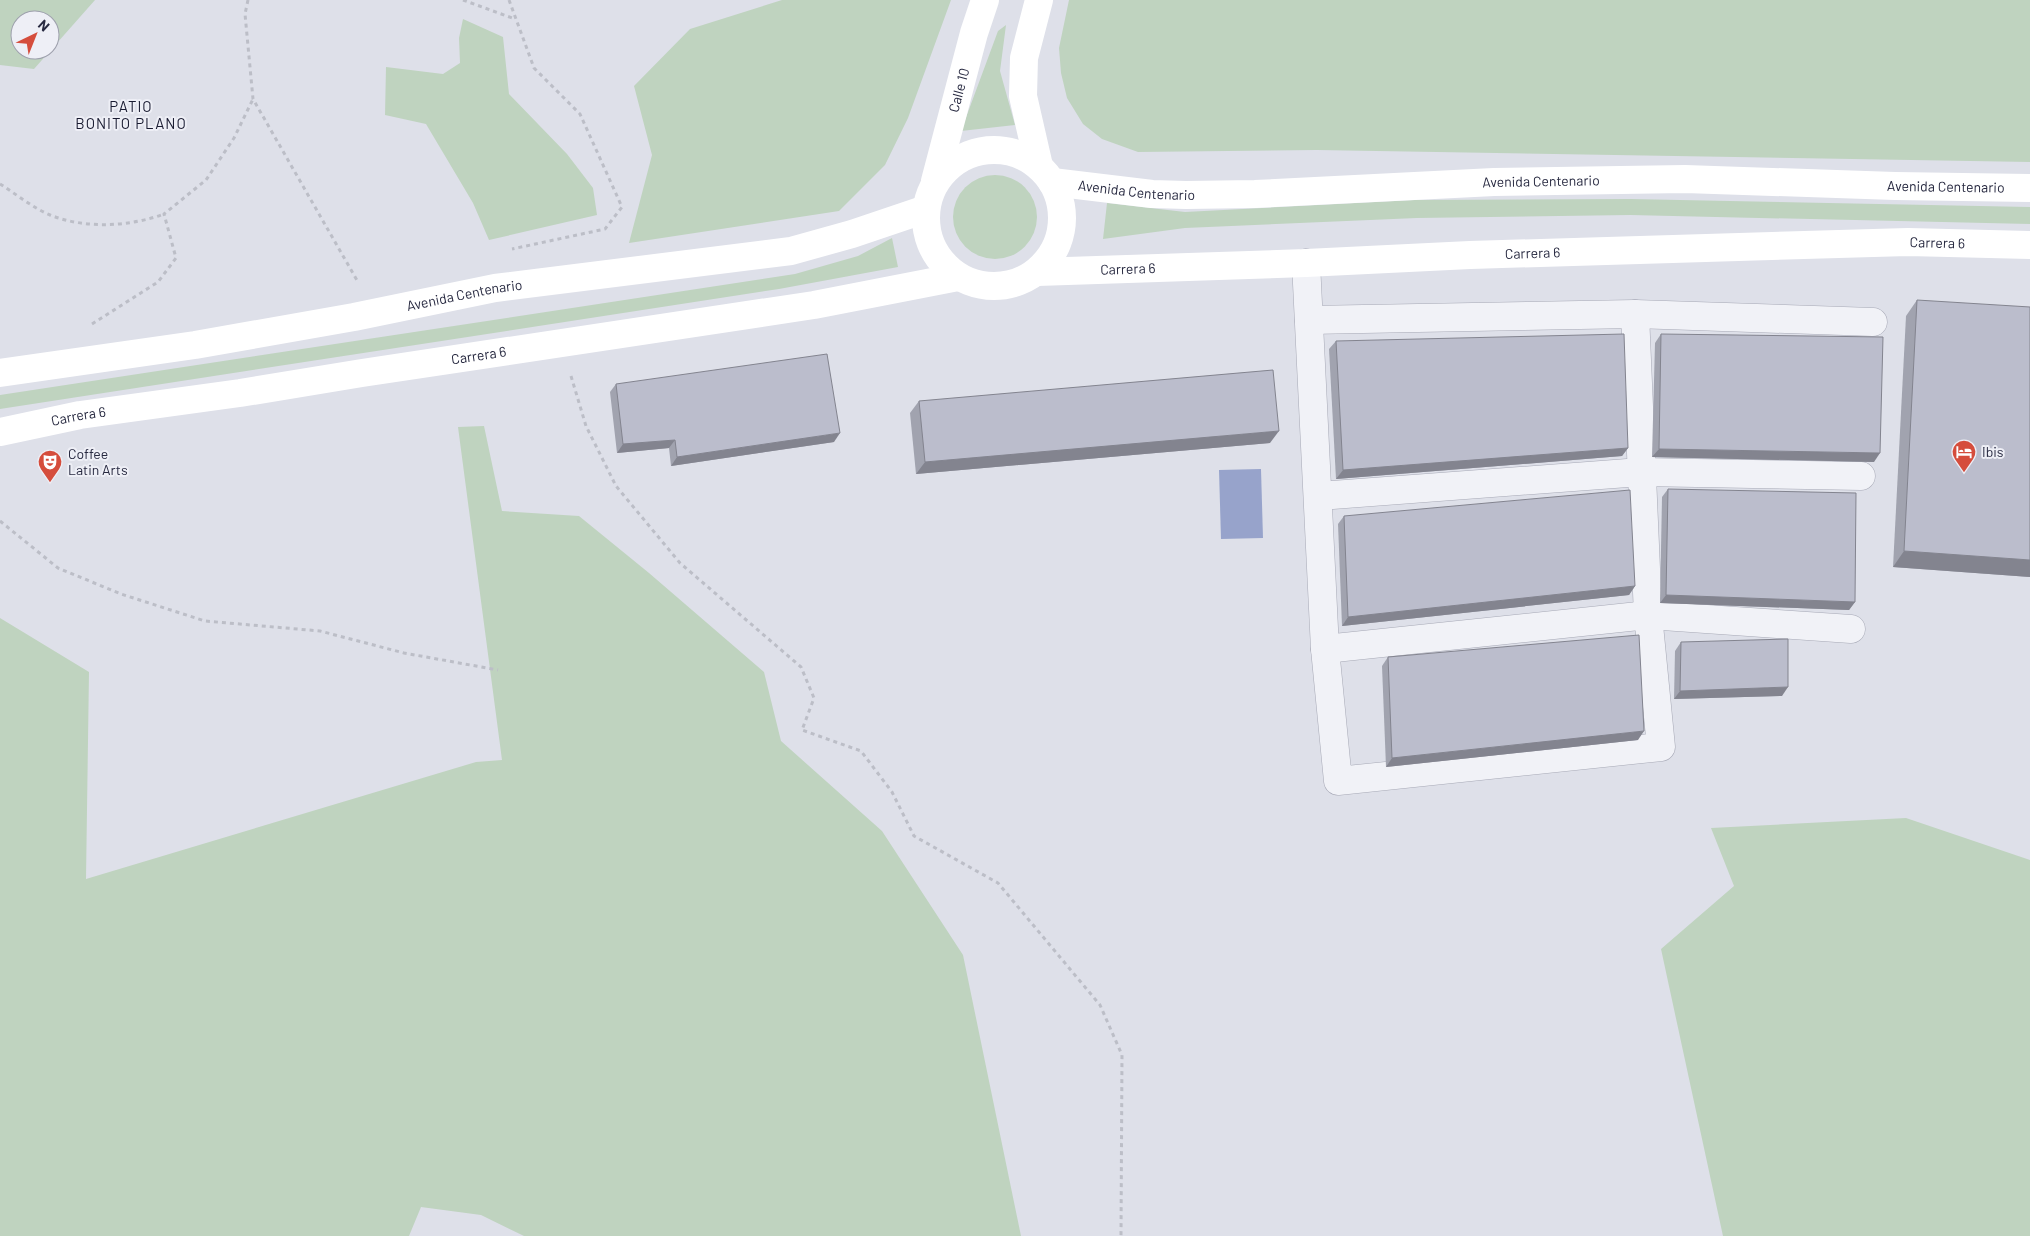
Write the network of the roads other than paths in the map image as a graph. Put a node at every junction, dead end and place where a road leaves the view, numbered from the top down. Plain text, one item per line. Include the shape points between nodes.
1 (986, 0) edge
2 (1039, 0) edge
3 (1045, 174) junction
4 (935, 182) junction
5 (2030, 188) edge
6 (926, 210) junction
7 (2030, 245) edge
8 (1306, 263) junction
9 (1037, 272) junction
10 (958, 277) junction
11 (1635, 314) junction
12 (1309, 320) junction
13 (1873, 322) dead end
14 (0, 373) edge
15 (0, 432) edge
16 (1642, 472) junction
17 (1861, 476) dead end
18 (1319, 496) junction
19 (1648, 615) junction
20 (1851, 629) dead end
21 (1325, 649) junction

1 - 4 main road, Calle 10 via 974,33
2 - 3 main road via 1024,58 1023,96
3 - 4 main road via 1022,155 1003,150 983,150 964,156
3 - 5 main road, Avenida Centenario via 1152,194 1177,195 1494,182 1685,179
3 - 9 main road via 1060,200 1062,220 1059,240 1050,258
4 - 6 main road
6 - 10 main road via 926,229 932,248
6 - 14 main road, Avenida Centenario via 791,251 495,288 195,345
7 - 8 main road, Carrera 6 via 1908,242
8 - 9 main road, Carrera 6
8 - 12 street
9 - 10 main road via 1019,283 998,287 978,285
10 - 15 main road, Carrera 6 via 804,307 80,415
11 - 12 street
11 - 13 street
11 - 16 street
12 - 18 street
16 - 17 street
16 - 18 street
16 - 19 street
18 - 21 street
19 - 20 street
19 - 21 street
19 - 21 street via 1661,747 1358,779 1338,781

